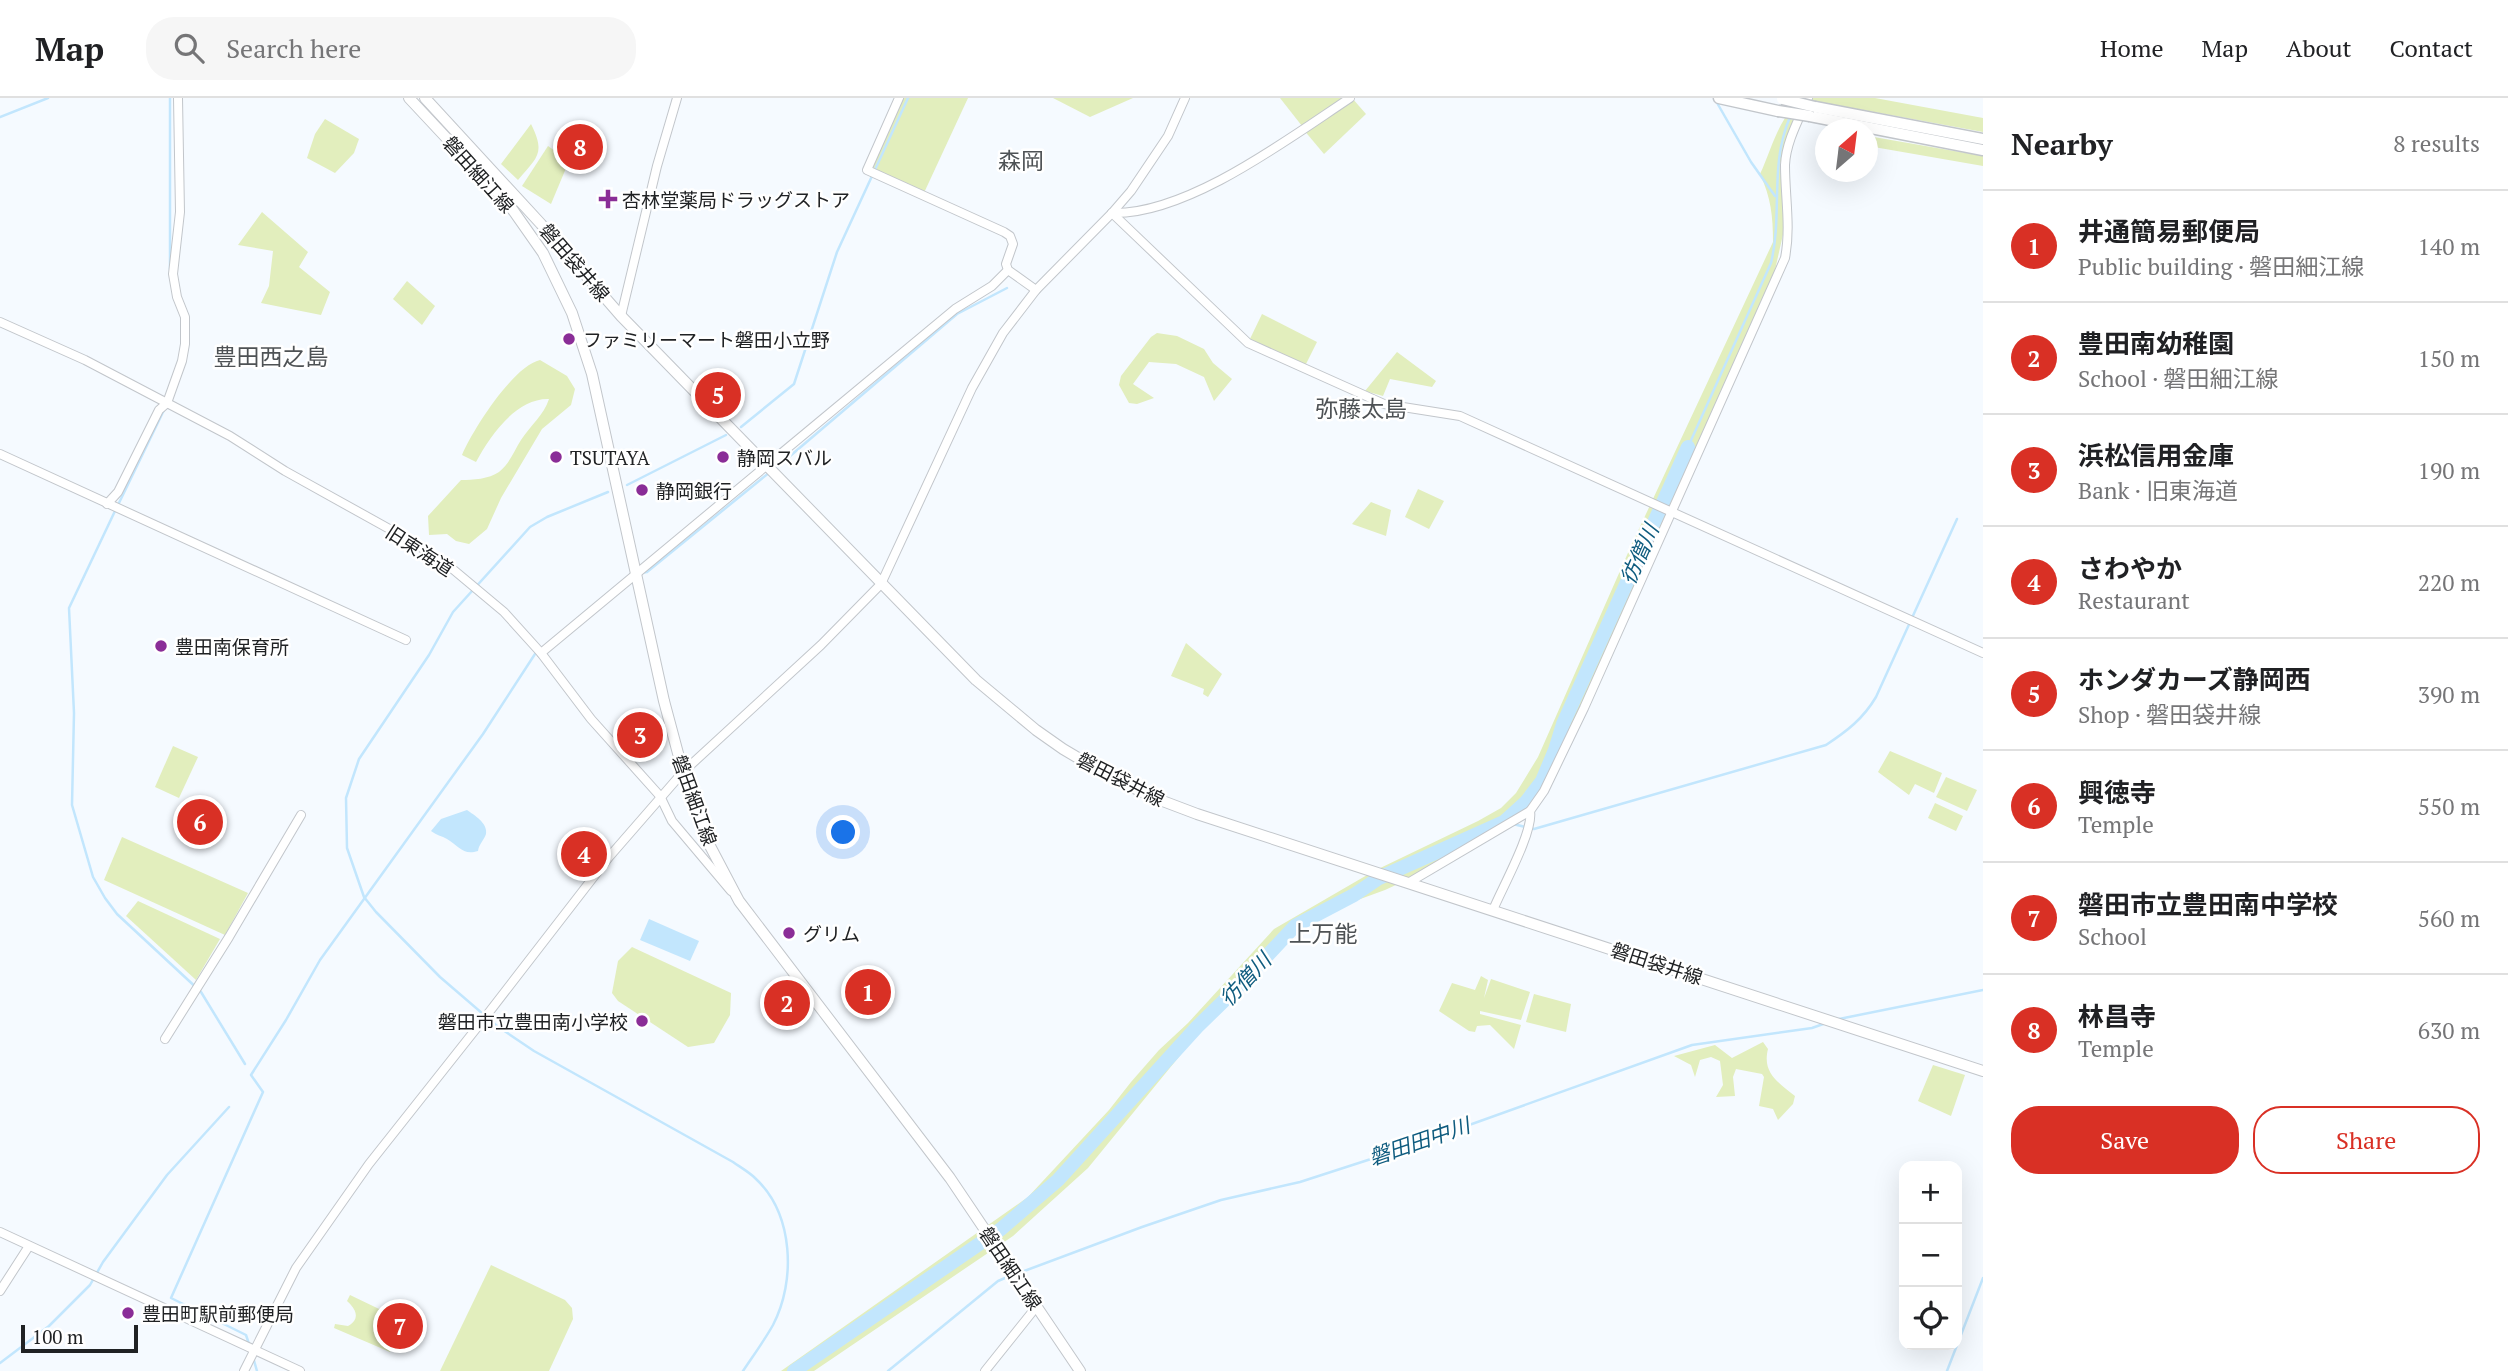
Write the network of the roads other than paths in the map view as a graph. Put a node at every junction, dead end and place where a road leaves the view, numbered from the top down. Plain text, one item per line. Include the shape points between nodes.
1 (178, 98) edge
2 (409, 98) edge
3 (425, 98) edge
4 (433, 98) edge
5 (677, 98) edge
6 (900, 98) edge
7 (1185, 98) edge
8 (1350, 98) edge
9 (1719, 98) edge
10 (1778, 103) edge
11 (1811, 107) edge
12 (1983, 139) edge
13 (471, 147) junction
14 (1983, 150) edge
15 (1112, 214) junction
16 (1008, 270) junction
17 (1036, 290) junction
18 (621, 316) junction
19 (0, 322) edge
20 (167, 403) junction
21 (0, 454) edge
22 (768, 465) junction
23 (107, 504) junction
24 (1671, 513) junction
25 (637, 575) junction
26 (881, 584) junction
27 (406, 640) dead end
28 (541, 653) junction
29 (1983, 653) edge
30 (682, 772) junction
31 (660, 796) junction
32 (1530, 811) junction
33 (301, 815) dead end
34 (1403, 881) junction
35 (739, 901) junction
36 (1493, 910) junction
37 (166, 1039) dead end
38 (1983, 1071) edge
39 (0, 1232) edge
40 (29, 1246) junction
41 (0, 1291) edge
42 (1037, 1306) junction
43 (254, 1350) junction
44 (244, 1371) edge
45 (300, 1371) edge
46 (985, 1371) edge
47 (1080, 1371) edge

1 - 20 street via 180,201 173,274 184,317 185,344
2 - 25 main road, 磐田細江線 via 510,206 553,271 592,374
3 - 13 main road, 磐田袋井線
4 - 13 main road, 磐田袋井線
5 - 18 street
6 - 16 street via 867,170 1010,236
7 - 15 street via 1168,135
8 - 15 street via 1194,193 1132,214
9 - 10 highway
10 - 11 highway, bridge
11 - 12 highway
11 - 14 highway
11 - 24 street via 1788,148 1785,164 1789,222 1785,258
13 - 18 main road, 磐田袋井線
15 - 17 street
15 - 24 street via 1248,343 1384,404 1460,416
16 - 17 street
16 - 22 street
17 - 26 street via 986,361
18 - 22 main road, 磐田袋井線
19 - 20 street, 旧東海道
20 - 23 street
20 - 28 street, 旧東海道 via 411,541 504,612
21 - 23 street
22 - 25 street
22 - 26 main road, 磐田袋井線
23 - 27 street
24 - 29 street
24 - 32 street via 1564,750
25 - 28 street
25 - 30 main road, 磐田細江線
26 - 30 street
26 - 34 main road, 磐田袋井線 via 995,697 1036,730 1112,778 1197,814
28 - 31 street, 旧東海道
30 - 31 street
30 - 35 main road, 磐田細江線 via 709,844
31 - 35 street, 旧東海道 via 672,821
31 - 43 street via 369,1164 296,1268
32 - 34 street
32 - 36 street via 1526,837
33 - 37 street
34 - 36 main road, 磐田袋井線
35 - 42 main road, 磐田細江線 via 926,1146
36 - 38 main road, 磐田袋井線
39 - 40 street
40 - 41 street
40 - 43 street
42 - 46 street
42 - 47 main road, 磐田細江線
43 - 44 street
43 - 45 street

